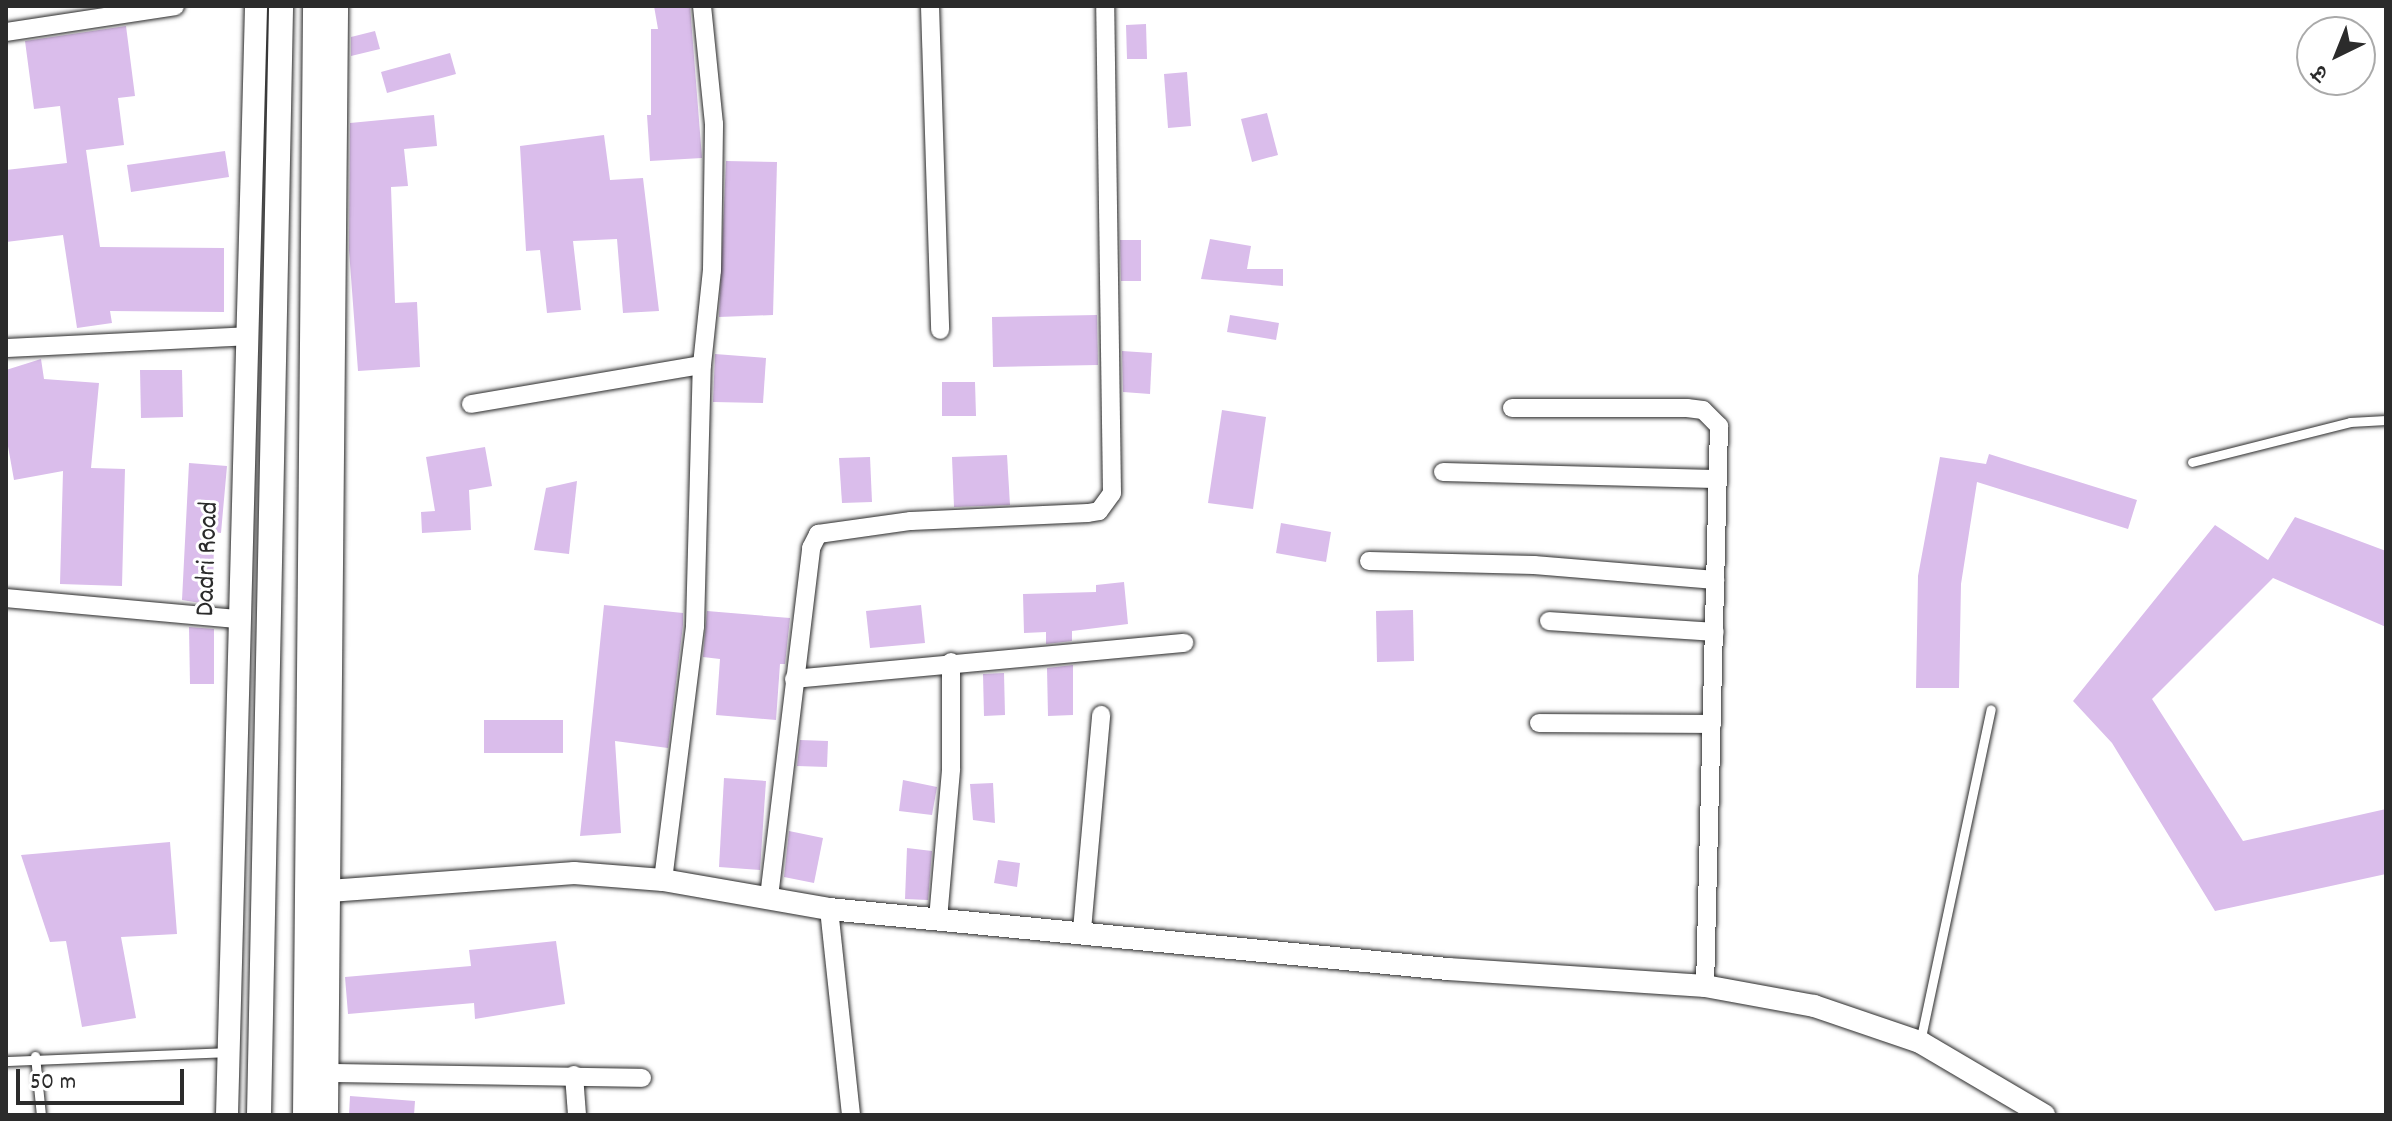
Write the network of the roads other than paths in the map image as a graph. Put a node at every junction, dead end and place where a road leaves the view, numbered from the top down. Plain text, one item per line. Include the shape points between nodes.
1 (175, 6) edge
2 (256, 6) edge
3 (281, 6) edge
4 (315, 6) edge
5 (337, 6) edge
6 (702, 6) edge
7 (930, 6) edge
8 (1105, 6) edge
9 (6, 32) edge
10 (940, 330) dead end
11 (248, 336) junction
12 (6, 348) edge
13 (702, 365) junction
14 (471, 404) dead end
15 (1512, 408) dead end
16 (2386, 420) edge
17 (2192, 462) dead end
18 (1443, 472) dead end
19 (1715, 479) junction
20 (1369, 561) dead end
21 (1715, 580) junction
22 (6, 598) edge
23 (236, 619) junction
24 (1549, 621) dead end
25 (1715, 632) junction
26 (1184, 643) dead end
27 (951, 662) junction
28 (794, 679) junction
29 (1991, 709) dead end
30 (1101, 715) dead end
31 (1539, 723) dead end
32 (1712, 724) junction
33 (663, 880) junction
34 (329, 891) junction
35 (769, 897) junction
36 (829, 909) junction
37 (938, 919) junction
38 (1082, 930) junction
39 (1705, 986) junction
40 (1920, 1042) junction
41 (226, 1052) junction
42 (35, 1056) junction
43 (6, 1061) edge
44 (327, 1073) junction
45 (574, 1075) junction
46 (642, 1078) dead end
47 (41, 1115) edge
48 (227, 1115) edge
49 (259, 1115) edge
50 (305, 1115) edge
51 (327, 1115) edge
52 (577, 1115) edge
53 (851, 1115) edge
54 (2044, 1115) edge

1 - 9 street
2 - 11 street, Dadri Road
3 - 49 main road
4 - 50 main road
5 - 34 street
6 - 13 street via 714,124 712,270
7 - 10 street
8 - 28 street via 1112,493 1107,504 1088,513 825,530 811,548
11 - 12 street
11 - 23 street, Dadri Road
13 - 14 street
13 - 33 street via 695,626
15 - 19 street via 1703,410 1719,426
16 - 17 lane via 2350,422
18 - 19 street
19 - 21 street
20 - 21 street via 1534,565
21 - 25 street
22 - 23 street
23 - 41 street, Dadri Road
24 - 25 street
25 - 32 street
26 - 27 street
27 - 28 street
27 - 37 street via 951,769
28 - 35 street
29 - 40 lane
30 - 38 street
31 - 32 street
32 - 39 street
33 - 34 street via 574,873
33 - 35 street
34 - 44 street
35 - 36 street
36 - 37 street
36 - 53 street
37 - 38 street
38 - 39 street via 1448,969
39 - 40 street via 1814,1006
40 - 54 street
41 - 42 lane
41 - 48 street, Dadri Road
42 - 43 lane
42 - 47 lane
44 - 45 street
44 - 51 street
45 - 46 street
45 - 52 street

